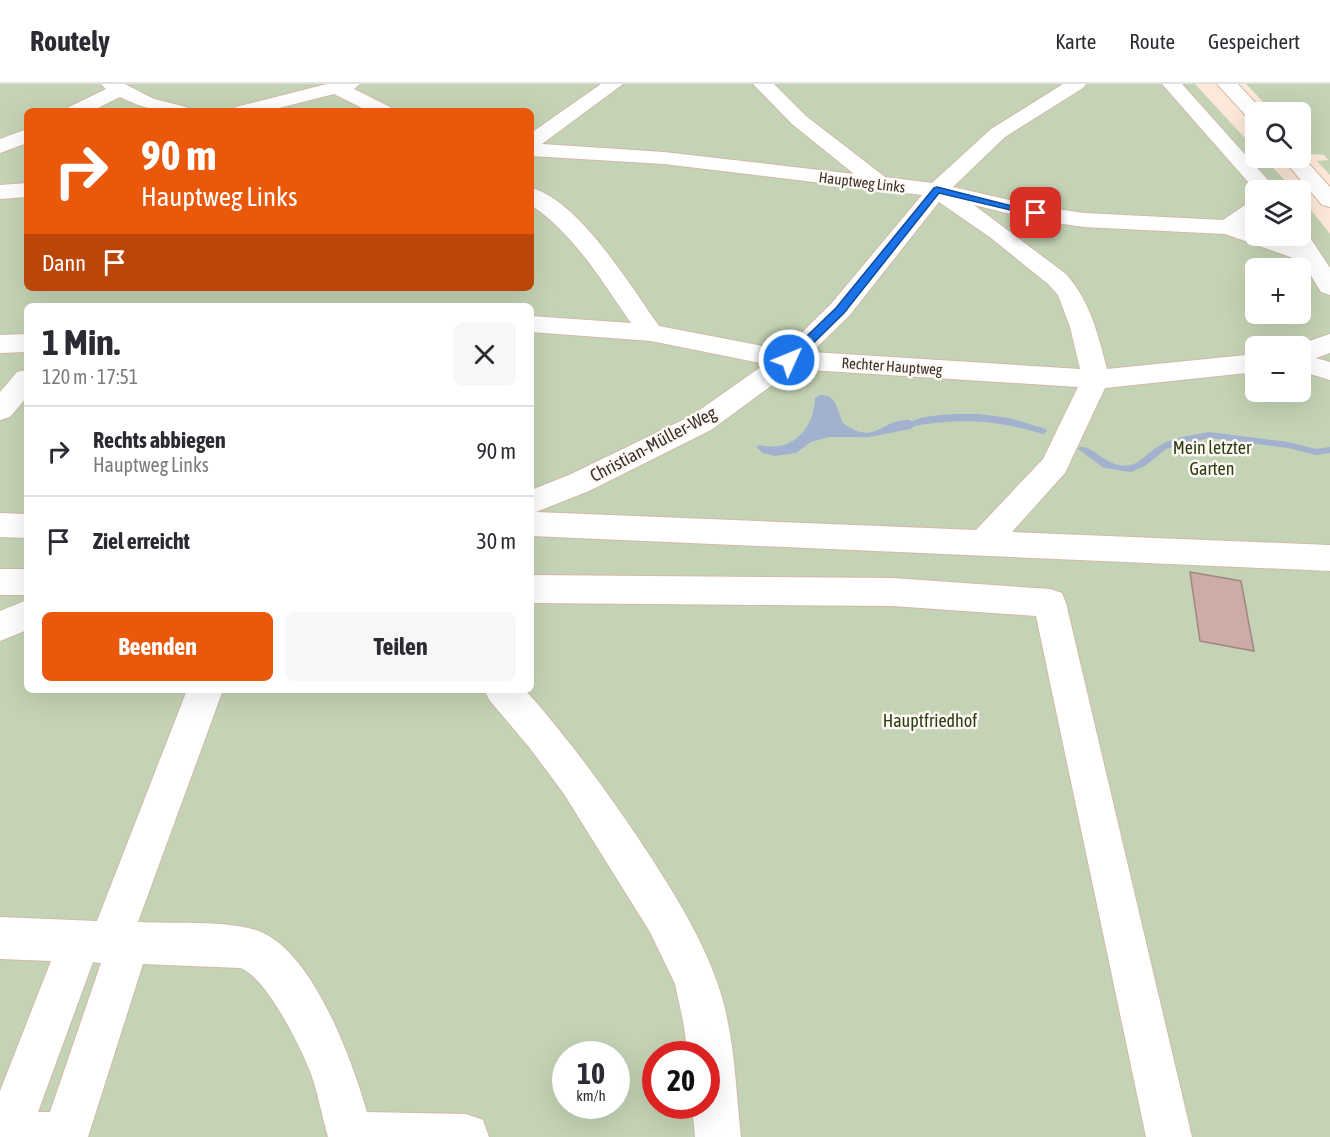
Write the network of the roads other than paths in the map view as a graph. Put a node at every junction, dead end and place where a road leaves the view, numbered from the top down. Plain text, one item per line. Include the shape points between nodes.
1 (613, 84) edge
2 (763, 84) edge
3 (1076, 84) edge
4 (1172, 84) edge
5 (1227, 84) edge
6 (344, 86) edge
7 (115, 87) edge
8 (1245, 103) edge
9 (81, 108) edge
10 (167, 108) edge
11 (255, 108) edge
12 (378, 108) edge
13 (24, 136) edge
14 (534, 141) edge
15 (0, 147) edge
16 (534, 150) edge
17 (1302, 168) edge
18 (1257, 180) edge
19 (881, 185) junction
20 (24, 190) edge
21 (937, 190) junction
22 (0, 192) edge
23 (534, 197) edge
24 (1330, 200) edge
25 (1245, 215) edge
26 (1228, 227) junction
27 (1304, 246) edge
28 (1310, 256) junction
29 (1330, 287) edge
30 (534, 324) edge
31 (651, 333) junction
32 (24, 343) edge
33 (1330, 343) edge
34 (0, 344) edge
35 (1311, 350) edge
36 (789, 360) junction
37 (1245, 364) edge
38 (1311, 365) edge
39 (1330, 371) edge
40 (1096, 379) junction
41 (24, 382) edge
42 (0, 410) edge
43 (534, 501) edge
44 (534, 524) edge
45 (0, 525) edge
46 (24, 526) edge
47 (983, 543) junction
48 (1330, 558) edge
49 (0, 582) edge
50 (24, 582) edge
51 (534, 589) edge
52 (24, 615) edge
53 (0, 627) edge
54 (204, 693) edge
55 (505, 693) edge
56 (0, 938) edge
57 (107, 941) junction
58 (351, 1136) edge
59 (466, 1137) edge
60 (718, 1137) edge
61 (1169, 1137) edge

1 - 14 street
2 - 19 street via 799,120
3 - 21 street, Christian-Müller-Weg via 998,133
4 - 18 street
5 - 8 street
6 - 11 street
6 - 12 street
7 - 9 street
7 - 10 street
13 - 15 street
16 - 19 street, Hauptweg Links via 664,158
17 - 24 street
19 - 21 street, Hauptweg Links
20 - 22 street
21 - 26 street, Hauptweg Links via 1084,220
21 - 36 street, Christian-Müller-Weg via 840,310
21 - 40 street via 999,233 1069,293 1083,327
23 - 31 street via 549,205 575,231 608,270
25 - 26 street
26 - 28 street, Hauptweg Links
27 - 28 street
28 - 29 street
30 - 31 street, Rechter Hauptweg
31 - 36 street, Rechter Hauptweg
32 - 34 street
33 - 35 street
36 - 40 street, Rechter Hauptweg
36 - 43 street, Christian-Müller-Weg via 701,423
37 - 40 street, Rechter Hauptweg
38 - 39 street
40 - 47 street via 1055,465
41 - 42 street
44 - 47 street
45 - 46 street
47 - 48 street
49 - 50 street
51 - 61 street via 892,592 1050,603
52 - 53 street
54 - 57 street
55 - 60 street via 580,782 682,949 697,986 708,1037
56 - 57 street
57 - 58 street via 240,946 258,952 273,966 313,1028 333,1071
58 - 59 street

